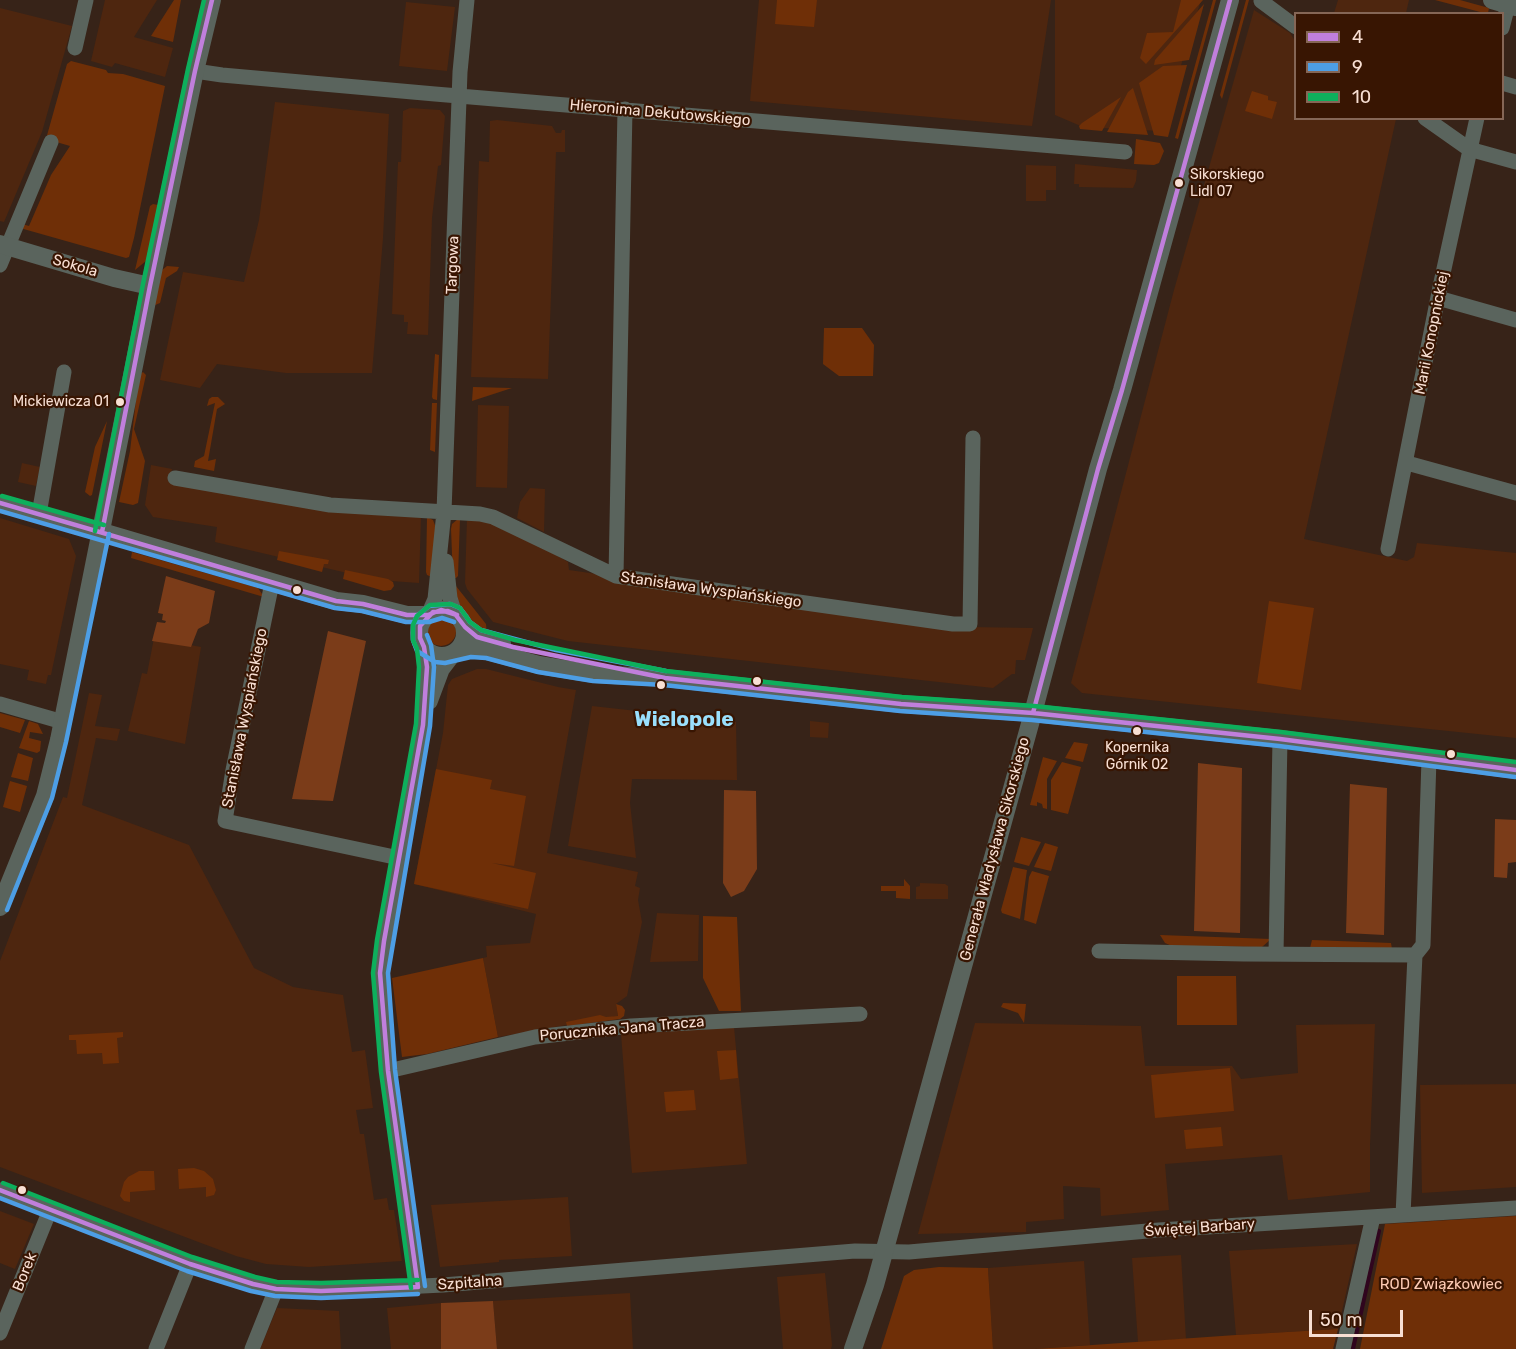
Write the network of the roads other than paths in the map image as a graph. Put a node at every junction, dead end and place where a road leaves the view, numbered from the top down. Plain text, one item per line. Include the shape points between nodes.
1 (86, 0) edge
2 (212, 0) edge
3 (467, 0) edge
4 (1230, 0) edge
5 (1261, 1) edge
6 (1294, 26) edge
7 (75, 48) dead end
8 (195, 71) junction
9 (459, 95) junction
10 (625, 109) junction
11 (1428, 120) edge
12 (1476, 120) edge
13 (51, 142) dead end
14 (1469, 150) junction
15 (1125, 152) dead end
16 (1516, 162) edge
17 (4, 245) edge
18 (0, 265) edge
19 (150, 286) junction
20 (1438, 298) junction
21 (1516, 320) edge
22 (64, 372) dead end
23 (973, 438) dead end
24 (1407, 464) junction
25 (175, 478) dead end
26 (1516, 493) edge
27 (0, 503) edge
28 (444, 512) junction
29 (39, 514) junction
30 (442, 531) junction
31 (102, 532) junction
32 (1388, 549) dead end
33 (616, 576) junction
34 (272, 583) junction
35 (336, 601) junction
36 (428, 615) junction
37 (460, 620) junction
38 (422, 643) junction
39 (455, 652) junction
40 (665, 678) junction
41 (0, 704) edge
42 (1033, 713) junction
43 (63, 722) junction
44 (423, 725) junction
45 (1280, 739) junction
46 (1429, 759) junction
47 (1516, 770) edge
48 (399, 858) junction
49 (0, 907) edge
50 (1100, 951) dead end
51 (1276, 954) junction
52 (1415, 955) junction
53 (860, 1014) dead end
54 (388, 1071) junction
55 (0, 1191) edge
56 (1516, 1208) edge
57 (50, 1210) junction
58 (1403, 1215) junction
59 (1374, 1216) junction
60 (884, 1252) junction
61 (190, 1264) junction
62 (418, 1287) junction
63 (276, 1289) junction
64 (0, 1333) edge
65 (156, 1349) edge
66 (252, 1349) edge
67 (853, 1349) edge
68 (1343, 1349) edge

1 - 7 street
2 - 8 street
3 - 9 street, Targowa
4 - 42 street, Generała Władysława Sikorskiego
5 - 6 street
8 - 9 street, Hieronima Dekutowskiego
8 - 19 street
9 - 10 street, Hieronima Dekutowskiego
9 - 28 street, Targowa
10 - 15 street, Hieronima Dekutowskiego
10 - 33 street
11 - 14 street
12 - 14 street, Marii Konopnickiej
13 - 17 street
14 - 16 street
14 - 20 street, Marii Konopnickiej
17 - 18 street
17 - 19 street, Sokola
19 - 31 street
20 - 21 street
20 - 24 street, Marii Konopnickiej
22 - 29 street
23 - 33 street, Stanisława Wyspiańskiego via 970,624
24 - 26 street
24 - 32 street, Marii Konopnickiej
25 - 28 street, Stanisława Wyspiańskiego via 330,505
27 - 29 street
28 - 30 street, Targowa
28 - 33 street, Stanisława Wyspiańskiego via 493,517
29 - 31 street
30 - 36 street, Targowa via 435,599
30 - 37 street, Targowa via 450,598
31 - 34 street
31 - 43 street
34 - 35 street
34 - 48 street, Stanisława Wyspiańskiego via 225,821
35 - 36 street via 407,615
35 - 38 street via 404,627
36 - 37 street via 441,610
36 - 38 street via 420,626
37 - 39 street via 465,640
37 - 40 street via 477,637
38 - 39 street via 436,656
38 - 44 street via 427,668
39 - 40 street via 471,649 594,674
39 - 44 street via 439,676
40 - 42 street via 902,704
41 - 43 street
42 - 45 street
42 - 60 street, Generała Władysława Sikorskiego
43 - 49 street via 45,796
44 - 48 street
45 - 46 street
45 - 51 street
46 - 47 street
46 - 52 street via 1423,945
48 - 54 street via 380,973
50 - 51 street
51 - 52 street
52 - 58 street
53 - 54 street, Porucznika Jana Tracza via 631,1026 535,1036
54 - 62 street
55 - 57 street, Szpitalna
56 - 58 street, Świętej Barbary
57 - 61 street, Szpitalna
57 - 64 street, Borek
58 - 59 street, Świętej Barbary
59 - 60 street, Świętej Barbary
59 - 68 street
60 - 62 street, Szpitalna via 855,1251
60 - 67 street, Generała Władysława Sikorskiego
61 - 63 street, Szpitalna
61 - 65 street
62 - 63 street, Szpitalna via 321,1292
63 - 66 street

